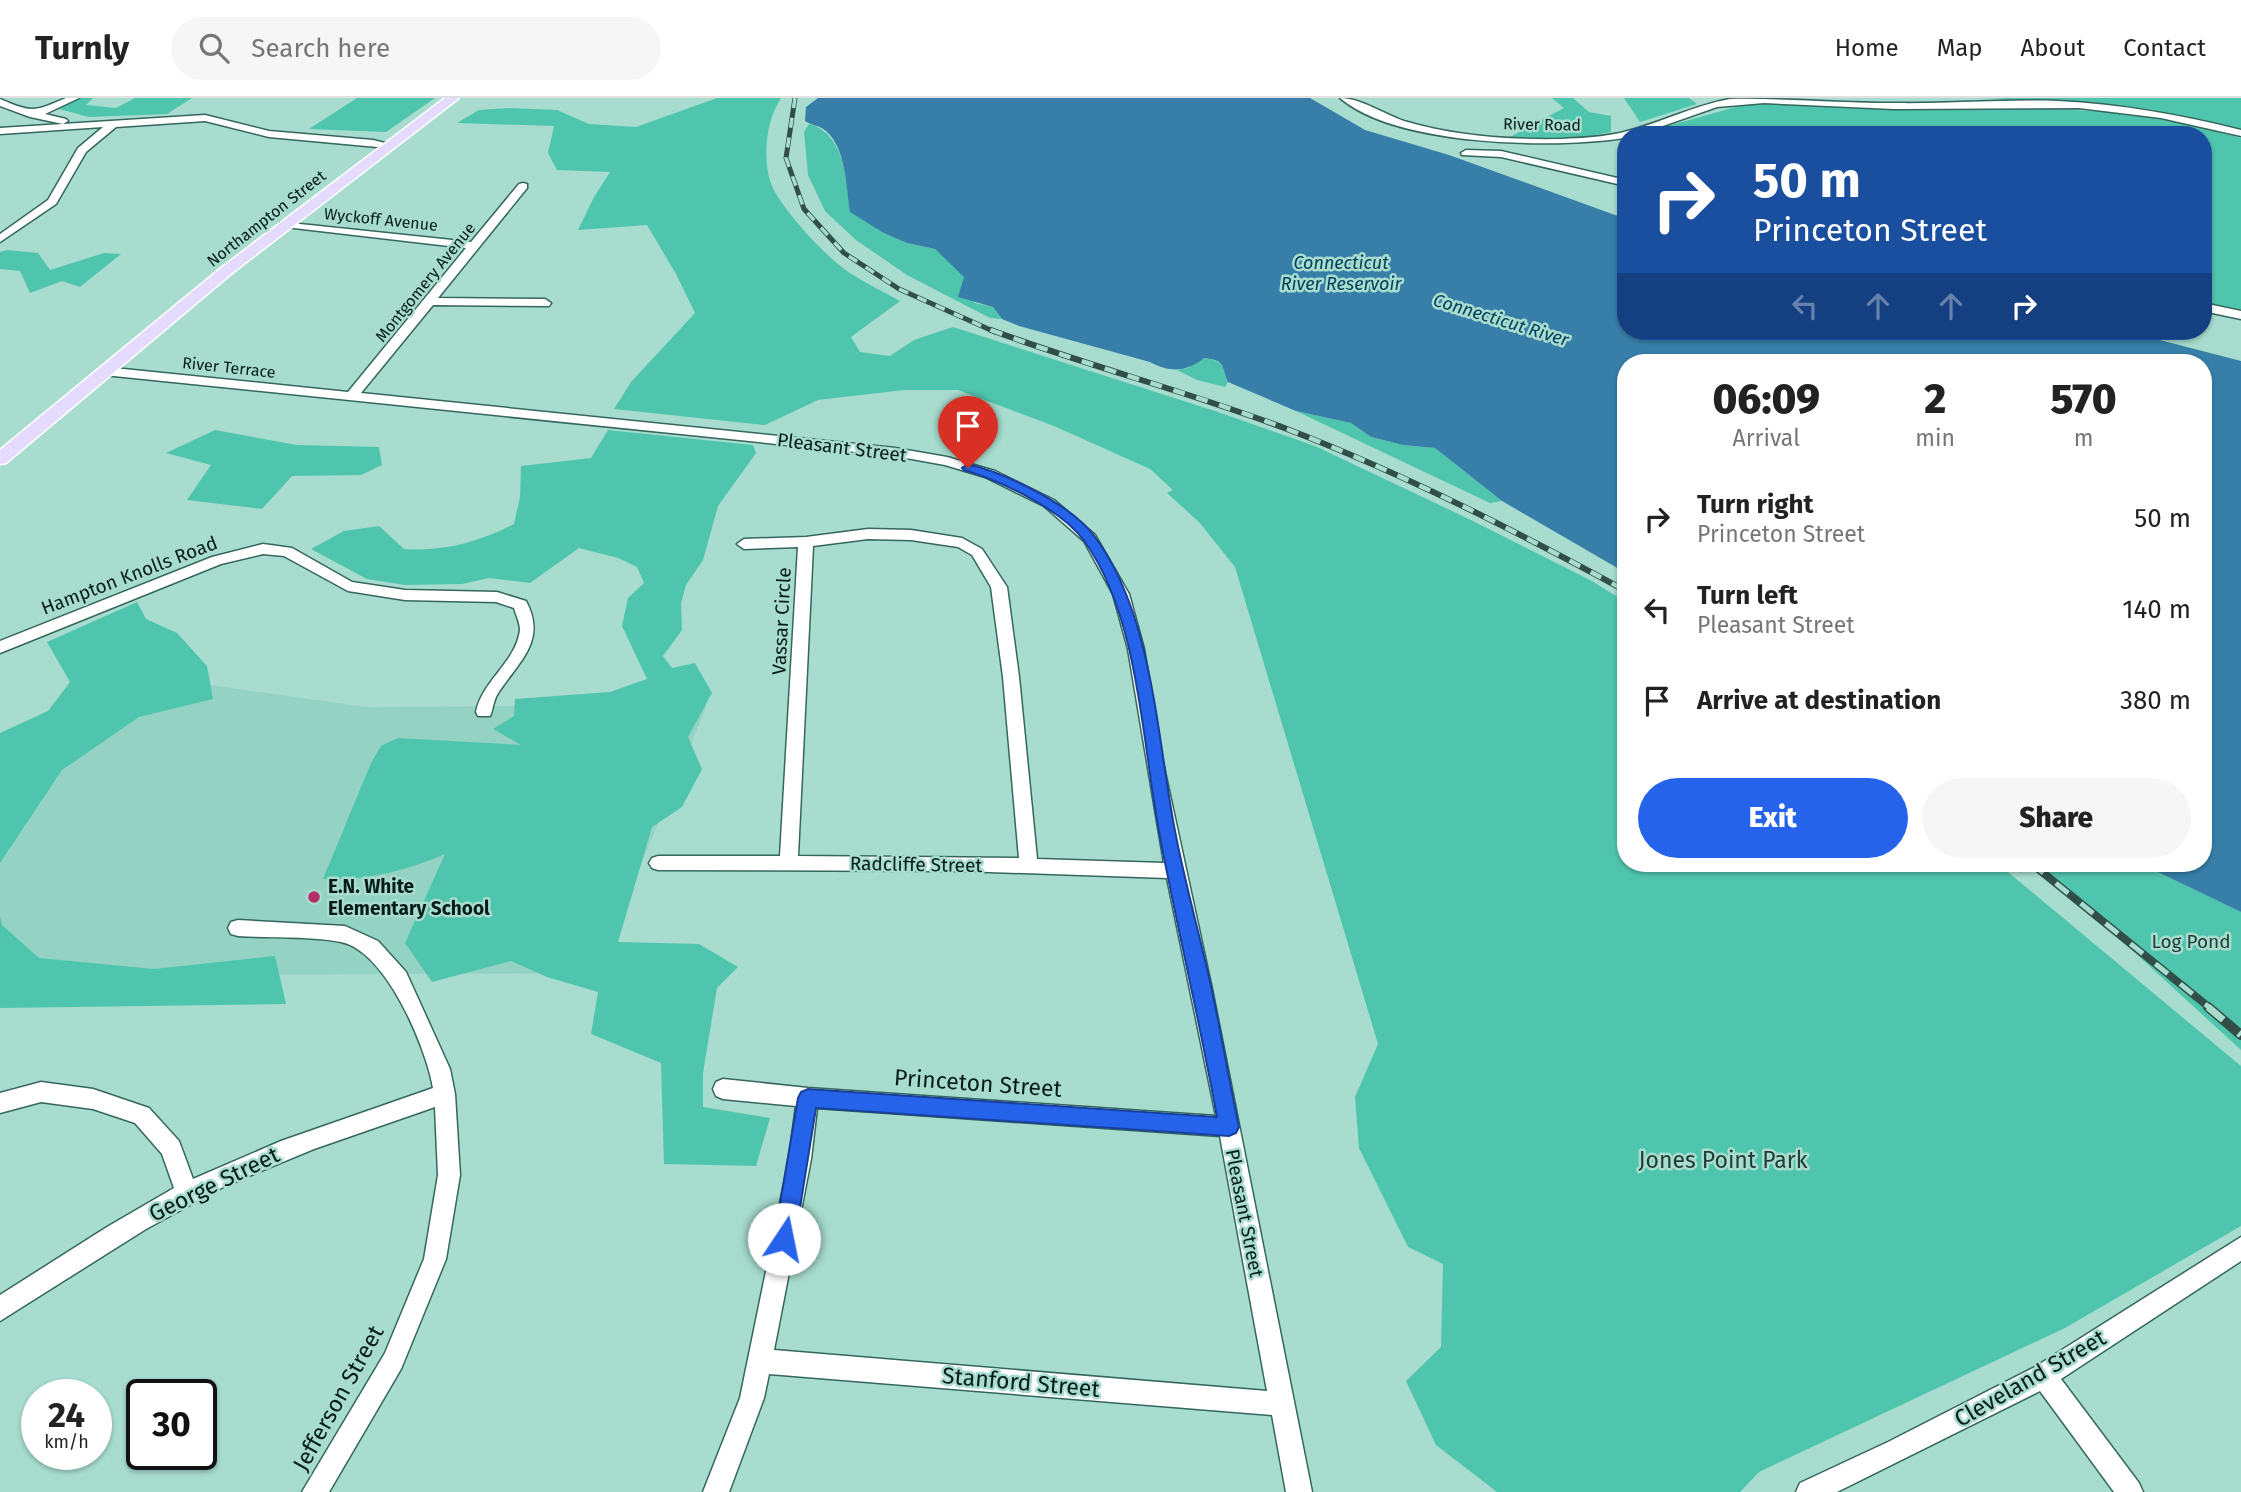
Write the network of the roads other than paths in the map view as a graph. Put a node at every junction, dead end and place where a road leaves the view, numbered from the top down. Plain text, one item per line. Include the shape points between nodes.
1 (74, 98) edge
2 (453, 98) edge
3 (1345, 98) edge
4 (0, 102) edge
5 (36, 114) junction
6 (116, 122) junction
7 (77, 125) junction
8 (1658, 126) edge
9 (2208, 126) edge
10 (2212, 127) edge
11 (0, 129) edge
12 (2241, 133) edge
13 (1617, 136) edge
14 (388, 145) junction
15 (1466, 153) dead end
16 (1617, 182) edge
17 (523, 186) dead end
18 (285, 224) junction
19 (0, 239) edge
20 (475, 246) junction
21 (430, 301) junction
22 (545, 303) dead end
23 (2212, 309) edge
24 (2241, 315) edge
25 (104, 371) junction
26 (351, 397) junction
27 (0, 459) edge
28 (806, 542) junction
29 (744, 544) dead end
30 (0, 647) edge
31 (484, 712) dead end
32 (789, 862) junction
33 (658, 863) dead end
34 (1029, 867) junction
35 (1175, 871) junction
36 (237, 928) dead end
37 (723, 1089) dead end
38 (445, 1094) junction
39 (808, 1098) junction
40 (0, 1103) edge
41 (1229, 1127) junction
42 (187, 1193) junction
43 (2241, 1248) edge
44 (0, 1309) edge
45 (761, 1361) junction
46 (2044, 1376) junction
47 (1282, 1404) junction
48 (315, 1492) edge
49 (716, 1492) edge
50 (1299, 1492) edge
51 (1809, 1492) edge
52 (2130, 1492) edge

1 - 5 street
2 - 14 main road, Northampton Street
3 - 13 street, River Road via 1377,116 1410,125 1504,140 1584,142
4 - 5 street
5 - 7 street
5 - 11 street
6 - 7 street
6 - 14 street via 205,118 228,120 263,133
6 - 19 street via 82,150 52,202
7 - 11 street
8 - 9 street, River Road via 1707,107 1768,99 1881,105 2077,105
10 - 12 street, River Road
14 - 18 main road, Northampton Street
15 - 16 street via 1501,154
17 - 20 street, Montgomery Avenue
18 - 20 street, Wyckoff Avenue
18 - 25 main road, Northampton Street
20 - 21 street, Montgomery Avenue
21 - 22 street
21 - 26 street, Montgomery Avenue
23 - 24 street
25 - 26 street, River Terrace
25 - 27 main road, Northampton Street
26 - 35 street, Pleasant Street via 895,452 990,474 1049,503 1090,538 1121,594 1136,649
28 - 29 street
28 - 32 street, Vassar Circle
28 - 34 street, Vassar Circle via 868,534 911,536 962,543 977,552 999,587
30 - 31 street, Hampton Knolls Road via 217,560 263,549 287,551 348,586 405,595 497,597 521,605 528,628 519,654 487,697
32 - 33 street, Radcliffe Street
32 - 34 street, Radcliffe Street
34 - 35 street, Radcliffe Street
35 - 41 street, Pleasant Street
36 - 38 street, Jefferson Street via 345,934 371,947 399,978 440,1069
37 - 39 street, Princeton Street
38 - 42 street, George Street via 284,1150
38 - 48 street, Jefferson Street via 449,1175 435,1259 393,1361
39 - 41 street, Princeton Street
39 - 45 street
40 - 42 street via 41,1092 93,1098 142,1115 171,1148
41 - 47 street, Pleasant Street
42 - 44 street, George Street
43 - 46 street, Cleveland Street
45 - 47 street, Stanford Street
45 - 49 street via 752,1398
46 - 51 street, Cleveland Street
46 - 52 street
47 - 50 street, Pleasant Street

